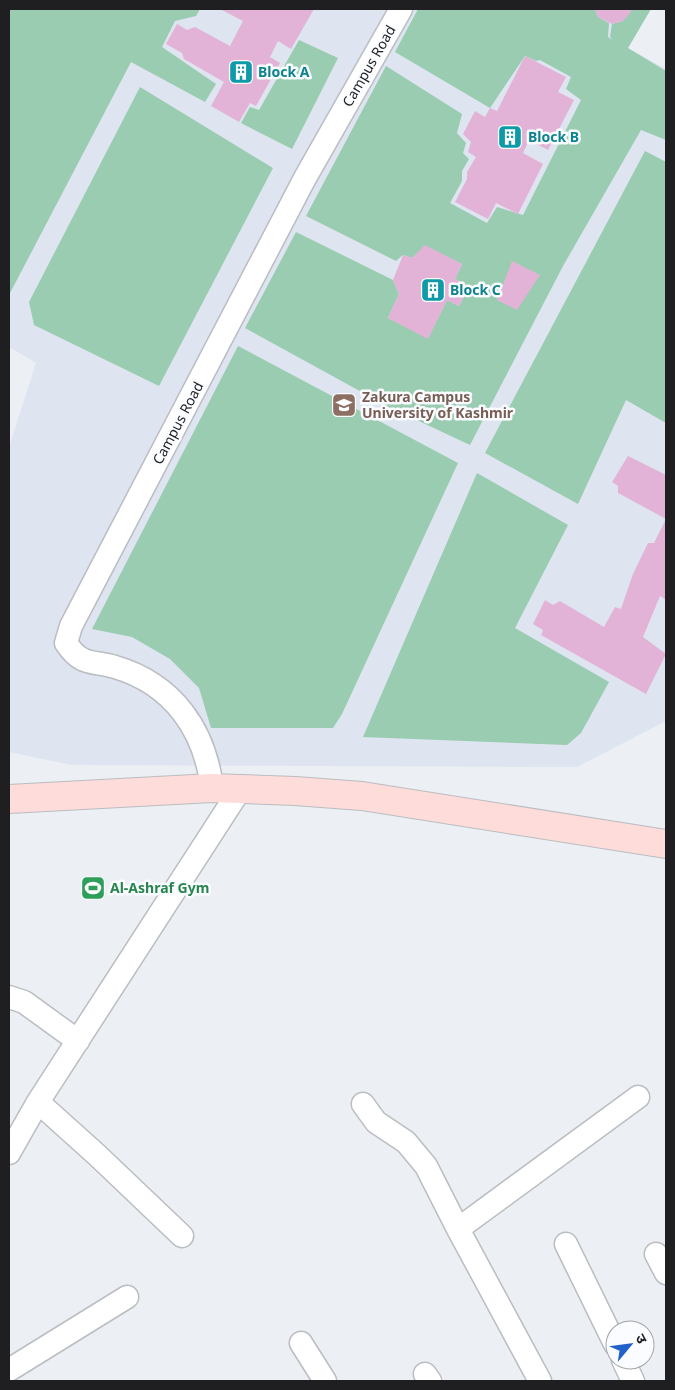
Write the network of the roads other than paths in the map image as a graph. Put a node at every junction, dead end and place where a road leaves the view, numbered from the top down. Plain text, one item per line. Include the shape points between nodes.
1 (401, 9) edge
2 (212, 788) junction
3 (241, 788) junction
4 (9, 798) edge
5 (666, 844) edge
6 (9, 997) edge
7 (78, 1041) junction
8 (638, 1097) dead end
9 (38, 1102) junction
10 (363, 1104) dead end
11 (9, 1153) edge
12 (458, 1229) junction
13 (182, 1236) dead end
14 (566, 1244) dead end
15 (127, 1298) dead end
16 (605, 1324) edge
17 (302, 1343) dead end
18 (9, 1370) edge
19 (325, 1381) edge
20 (540, 1381) edge

1 - 2 street, Campus Road via 305,178 71,626 66,643 75,656 128,671 154,684 176,702 188,717 205,751
2 - 3 street
2 - 4 street
3 - 5 street via 362,796
3 - 7 street
6 - 7 street via 24,1002
7 - 9 street
8 - 12 street
9 - 11 street
9 - 13 street
10 - 12 street via 376,1122 416,1151
12 - 20 street
14 - 16 street
15 - 18 street
17 - 19 street

